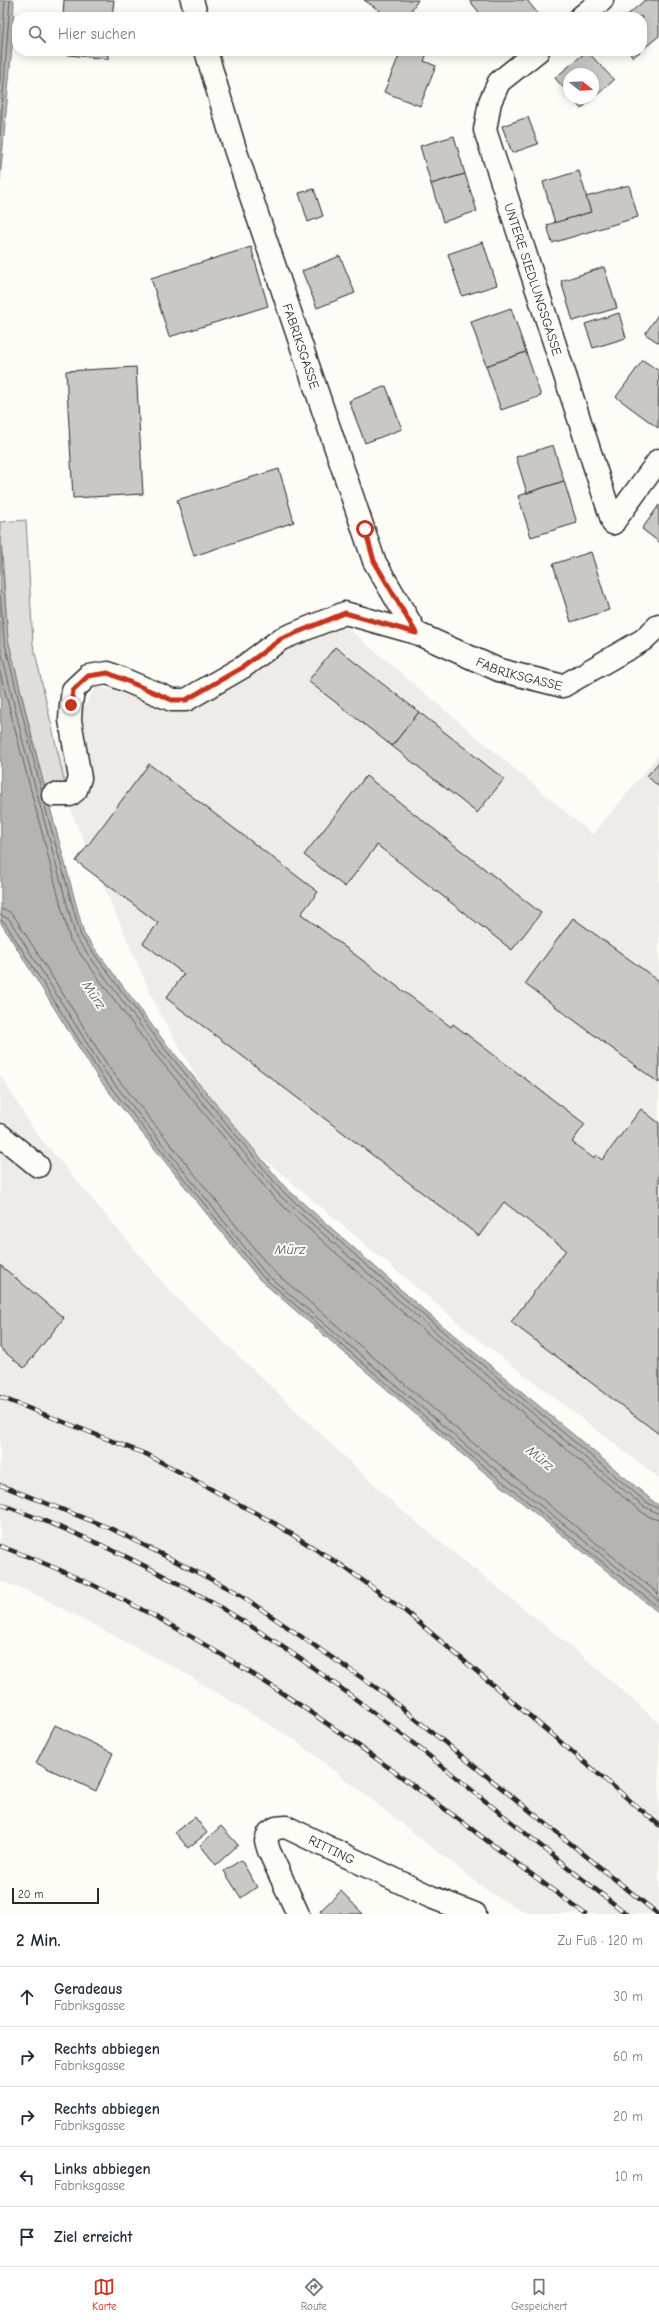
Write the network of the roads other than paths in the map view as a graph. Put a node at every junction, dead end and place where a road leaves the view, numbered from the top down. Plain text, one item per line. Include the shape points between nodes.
1 (192, 0) edge
2 (602, 0) edge
3 (195, 12) edge
4 (587, 12) edge
5 (207, 56) edge
6 (532, 56) edge
7 (659, 460) edge
8 (659, 624) edge
9 (416, 633) junction
10 (53, 795) dead end
11 (0, 1136) edge
12 (38, 1166) dead end
13 (298, 1914) edge
14 (475, 1914) edge

1 - 3 street
2 - 4 street
5 - 9 street, FABRIKSGASSE via 235,149 374,561
6 - 7 street, UNTERE SIEDLUNGSGASSE via 499,82 490,102 485,130 613,523
8 - 9 street, FABRIKSGASSE via 642,640 563,686 500,670
9 - 10 street, FABRIKSGASSE via 345,613 281,639 243,667 186,700 172,700 108,673 88,676 73,690 71,705 70,720 80,778 76,790 70,795
11 - 12 street
13 - 14 street, RITTING via 266,1841 269,1833 276,1828 286,1828 431,1897

